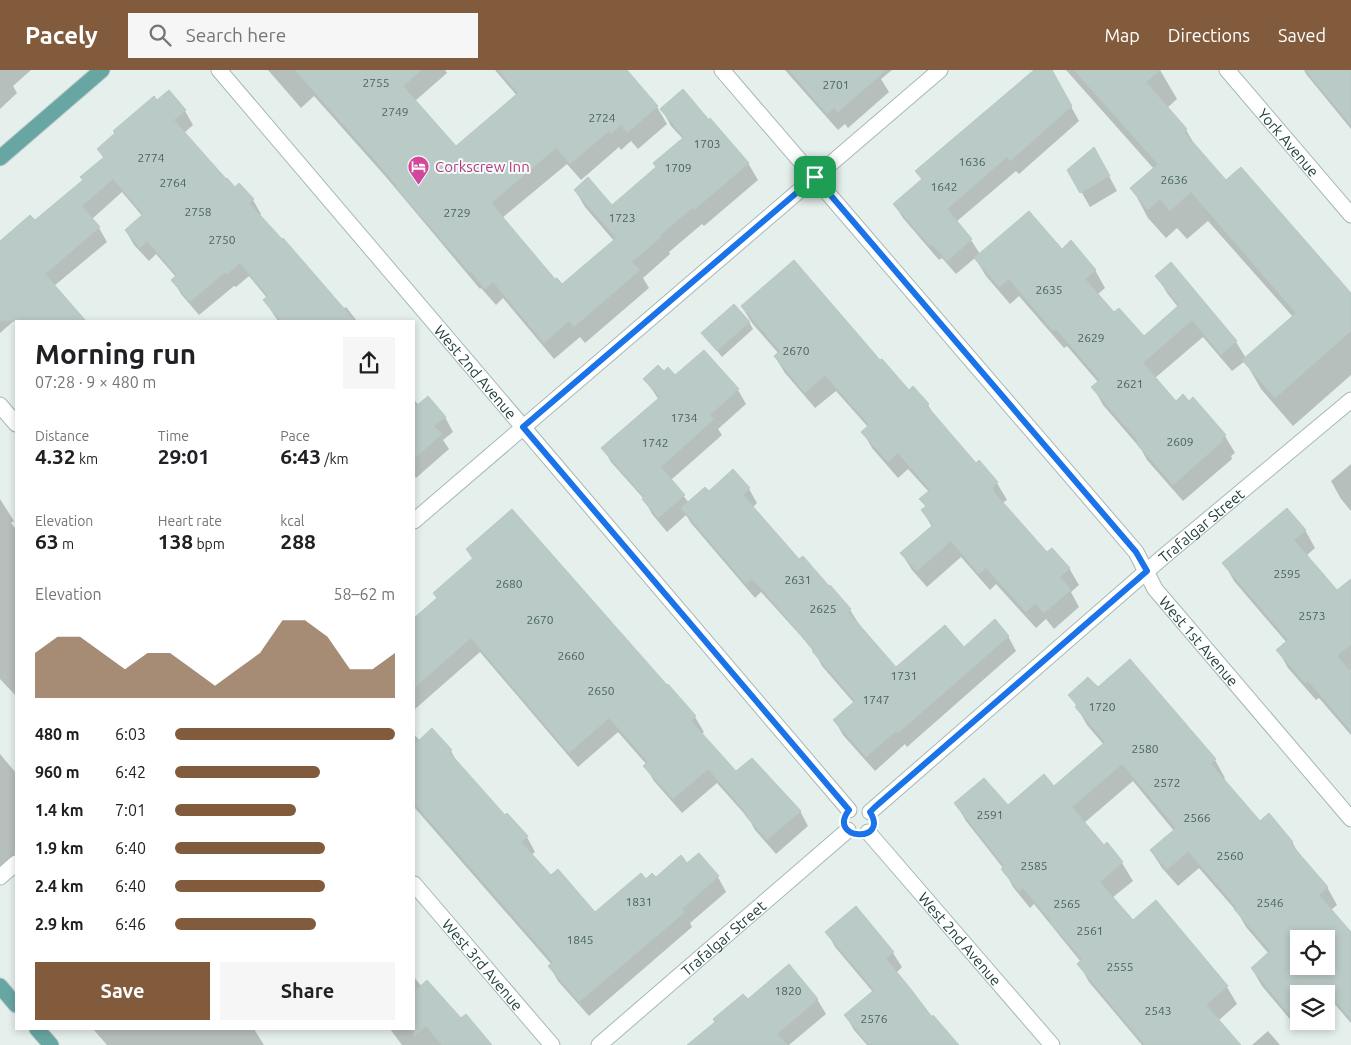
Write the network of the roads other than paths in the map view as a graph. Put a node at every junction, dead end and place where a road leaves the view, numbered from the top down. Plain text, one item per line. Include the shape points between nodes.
1 (102, 70) edge
2 (219, 70) edge
3 (722, 70) edge
4 (940, 70) edge
5 (1227, 70) edge
6 (0, 158) edge
7 (815, 177) junction
8 (1351, 215) edge
9 (1351, 400) edge
10 (0, 405) edge
11 (15, 423) edge
12 (523, 427) junction
13 (415, 519) edge
14 (1147, 571) junction
15 (849, 810) junction
16 (870, 812) junction
17 (1351, 819) edge
18 (848, 830) junction
19 (868, 832) junction
20 (15, 864) edge
21 (0, 877) edge
22 (415, 885) edge
23 (0, 986) edge
24 (15, 1003) edge
25 (38, 1030) edge
26 (51, 1045) edge
27 (552, 1045) edge
28 (599, 1045) edge
29 (1052, 1045) edge

1 - 6 main road
2 - 12 street, West 2nd Avenue
3 - 7 street, West 1st Avenue
4 - 7 street
5 - 8 street, York Avenue
7 - 12 street
7 - 14 street, West 1st Avenue via 1136,552
9 - 14 street, Trafalgar Street
10 - 11 street
12 - 13 street
12 - 15 street, West 2nd Avenue
14 - 16 street, Trafalgar Street
14 - 17 street, West 1st Avenue via 1154,589
15 - 16 street via 862,806
15 - 18 street via 845,818
16 - 19 street via 874,824
18 - 19 street via 860,835
18 - 28 street, Trafalgar Street
19 - 29 street, West 2nd Avenue
20 - 21 street
22 - 27 street, West 3rd Avenue
23 - 24 main road
25 - 26 main road

